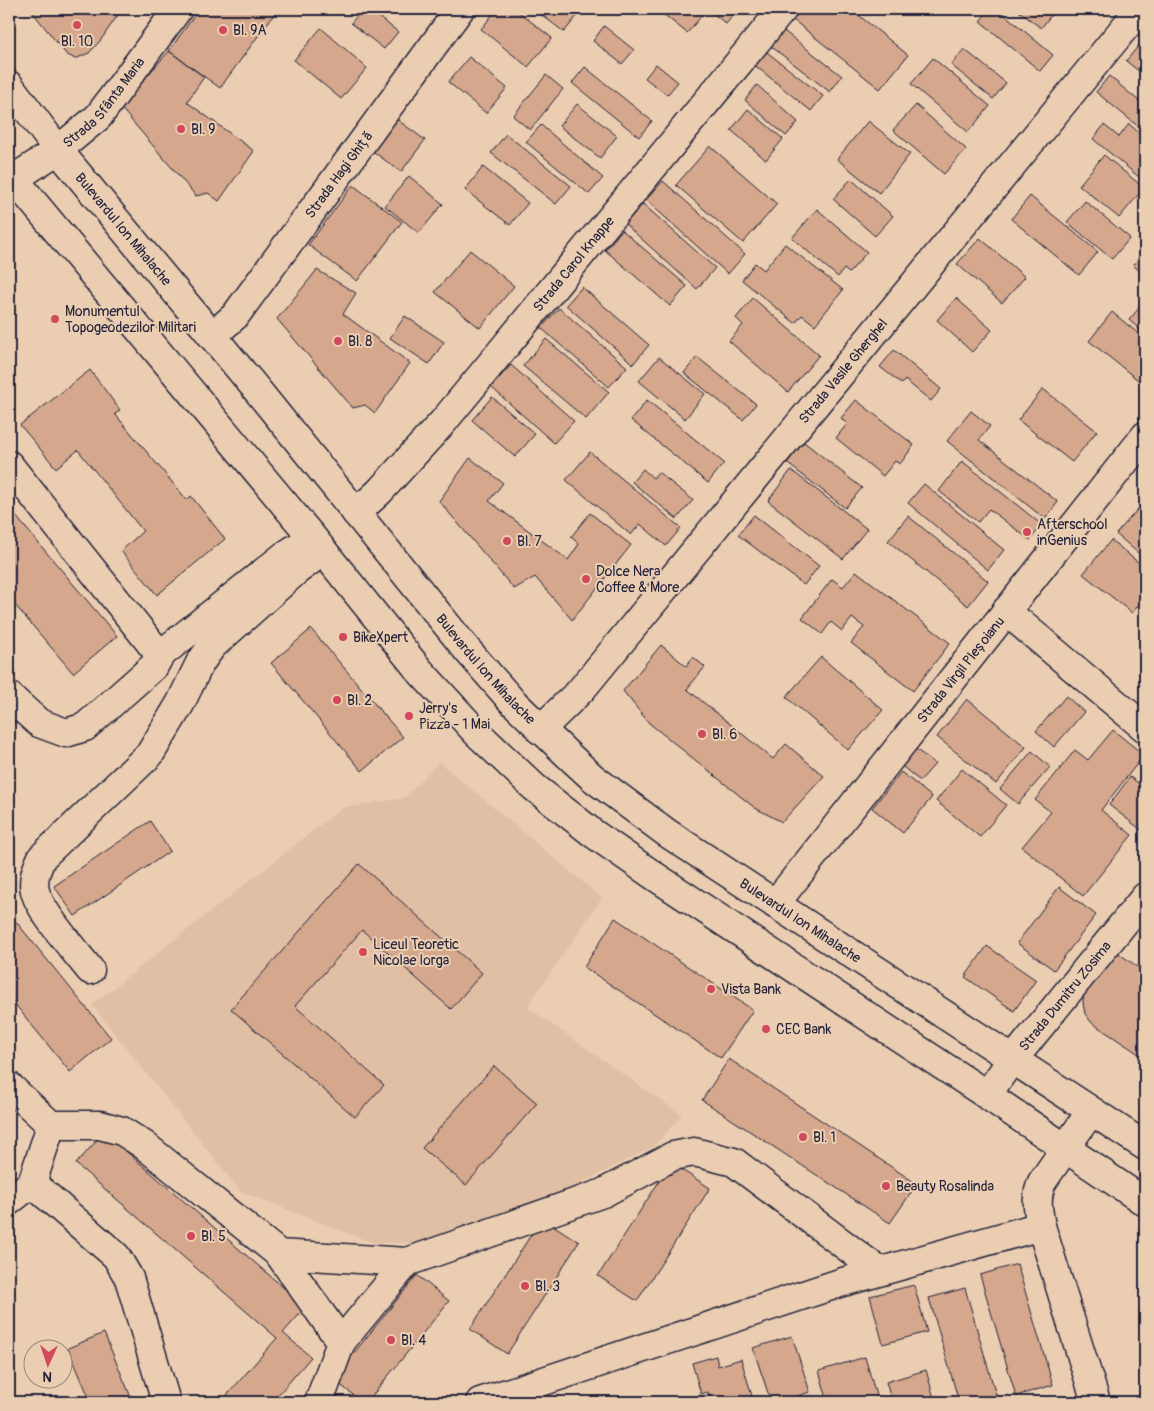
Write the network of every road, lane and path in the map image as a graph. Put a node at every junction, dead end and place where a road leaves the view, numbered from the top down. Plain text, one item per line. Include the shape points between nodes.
1 (178, 9) edge
2 (460, 9) edge
3 (783, 9) edge
4 (1140, 9) edge
5 (9, 85) edge
6 (58, 150) junction
7 (10, 178) edge
8 (212, 336) junction
9 (1145, 436) edge
10 (9, 465) edge
11 (356, 513) junction
12 (318, 544) junction
13 (1006, 611) junction
14 (160, 656) junction
15 (9, 696) edge
16 (1145, 728) edge
17 (540, 730) junction
18 (1145, 897) edge
19 (775, 904) junction
20 (90, 970) dead end
21 (1013, 1060) junction
22 (9, 1086) edge
23 (988, 1095) junction
24 (1091, 1112) junction
25 (51, 1125) junction
26 (1145, 1146) edge
27 (1064, 1148) junction
28 (32, 1183) junction
29 (1142, 1194) edge
30 (9, 1201) edge
31 (1041, 1226) junction
32 (279, 1254) junction
33 (407, 1262) junction
34 (879, 1271) junction
35 (341, 1342) junction
36 (166, 1402) edge
37 (319, 1402) edge
38 (480, 1402) edge
39 (1096, 1402) edge

1 - 6 street, Strada Sfânta Maria via 98,117
2 - 8 street, Strada Hagi Ghiță via 235,316
3 - 11 street, Strada Carol Knappe via 443,422
4 - 17 street, Strada Vasile Gherghel via 587,682
5 - 6 street, Bulevardul Ion Mihalache
6 - 7 street, Strada Sfânta Maria
6 - 8 street, Bulevardul Ion Mihalache
7 - 12 street
8 - 11 street, Bulevardul Ion Mihalache
9 - 13 street, Strada Virgil Pleșoianu
10 - 14 street
11 - 17 street, Bulevardul Ion Mihalache via 468,651
12 - 14 street via 284,556
12 - 20 street via 296,570 212,646 150,754 42,858 35,874 35,890 42,907
12 - 23 street via 419,670 476,732 560,809 653,875
13 - 16 street
13 - 19 street, Strada Virgil Pleșoianu
14 - 15 street via 154,666 85,727 66,734 39,723
17 - 19 street, Bulevardul Ion Mihalache via 594,778 667,833
18 - 21 street, Strada Dumitru Zosima
19 - 21 street, Bulevardul Ion Mihalache
21 - 23 street, Strada Dumitru Zosima
21 - 24 street, Bulevardul Ion Mihalache
22 - 25 street
23 - 27 street
24 - 26 street, Bulevardul Ion Mihalache
24 - 27 street
25 - 28 street
25 - 32 street via 100,1125 122,1131 144,1145
27 - 29 street
27 - 31 street via 1038,1191 1036,1201
28 - 30 street
28 - 36 street via 116,1256 129,1278
31 - 34 street
31 - 39 street
32 - 33 street
32 - 35 street
33 - 34 street via 603,1193 673,1156 694,1152 734,1162
33 - 35 street
34 - 38 street
35 - 37 street

